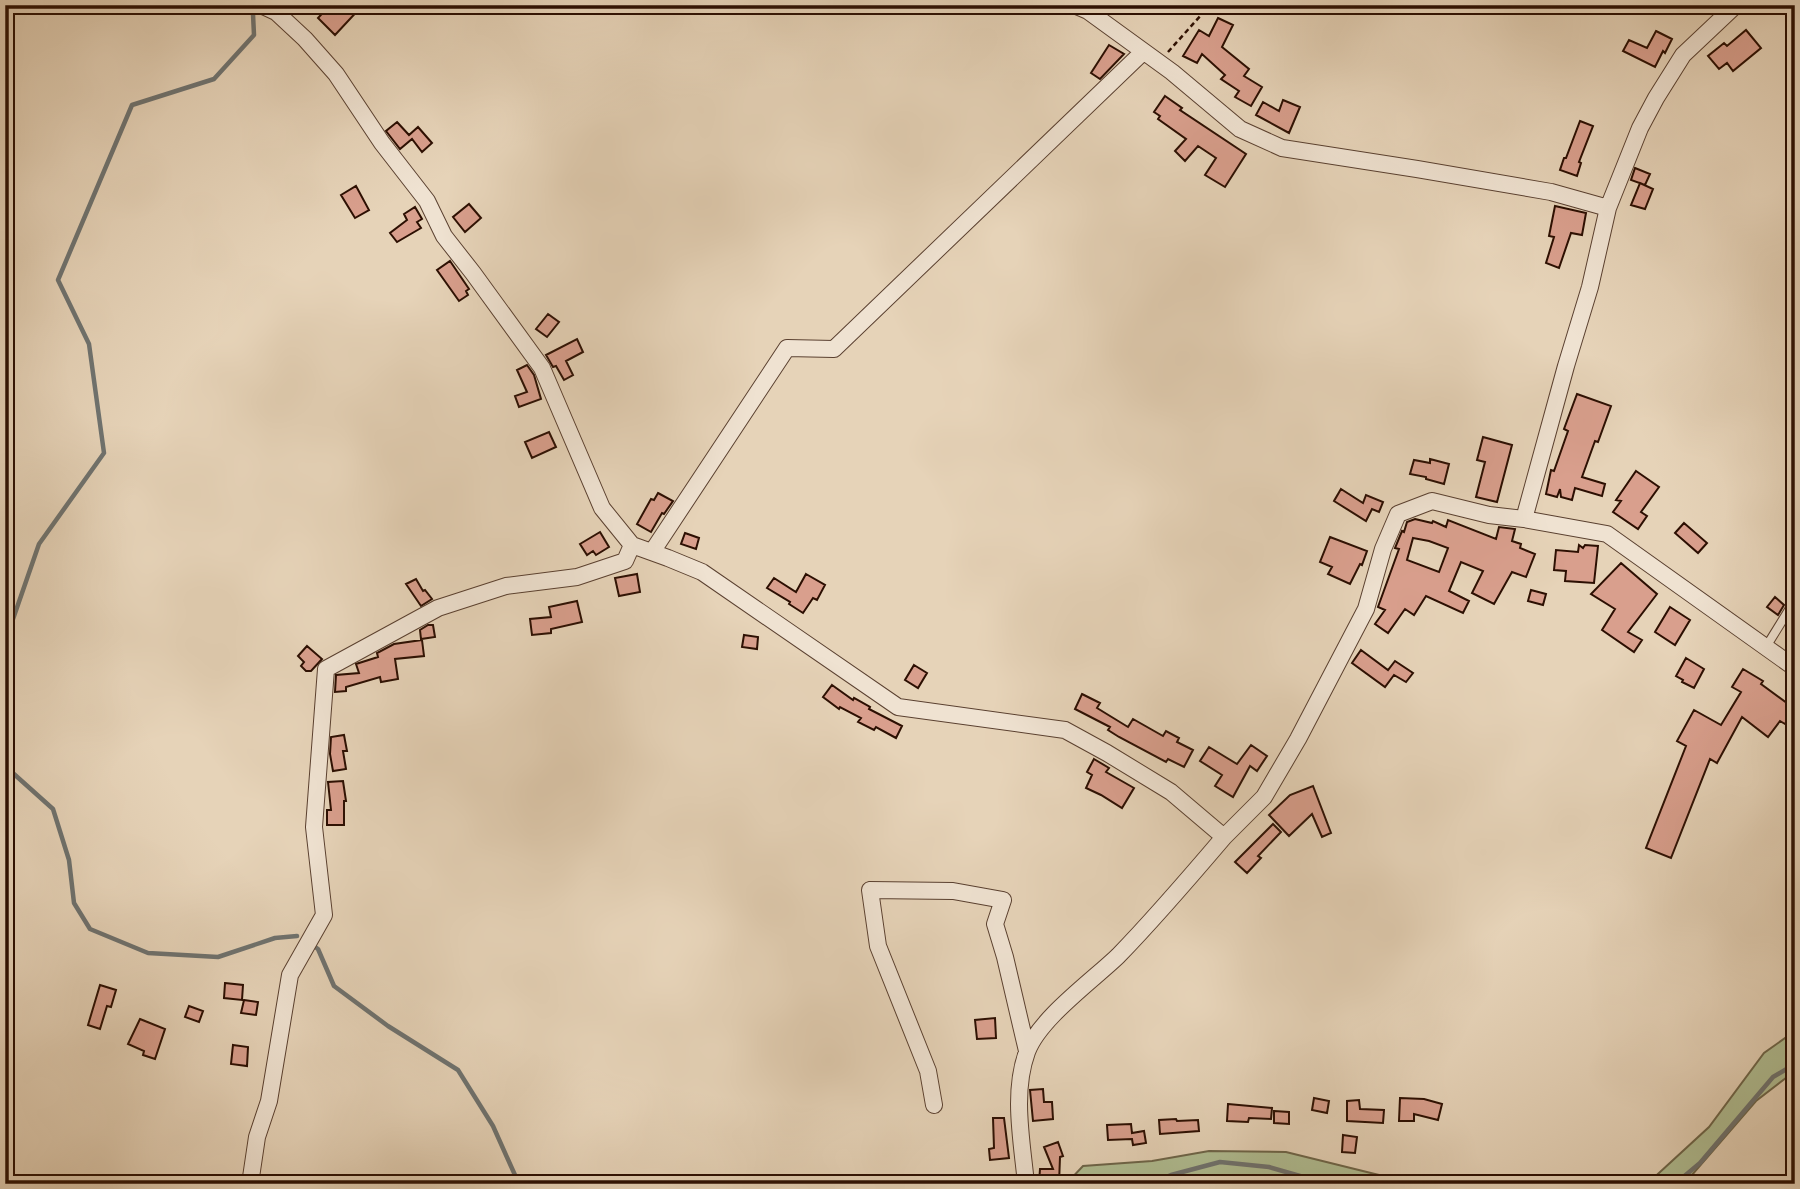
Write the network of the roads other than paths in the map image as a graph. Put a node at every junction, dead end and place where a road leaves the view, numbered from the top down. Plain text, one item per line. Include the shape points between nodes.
1 (261, 5) edge
2 (1111, 5) edge
3 (1736, 5) edge
4 (1081, 8) edge
5 (1143, 52) junction
6 (1608, 208) junction
7 (1524, 519) junction
8 (632, 545) junction
9 (652, 552) junction
10 (1795, 600) edge
11 (1766, 648) junction
12 (1795, 668) edge
13 (1224, 836) junction
14 (1027, 1051) junction
15 (934, 1105) dead end
16 (250, 1184) edge
17 (1026, 1184) edge

1 - 8 street via 276,12 336,74 427,201 444,236 542,368 602,508
2 - 4 lane
3 - 6 street via 1683,55 1640,128
4 - 5 street
5 - 6 street via 1240,129 1282,149 1537,190
5 - 9 street via 834,349 787,348
6 - 7 street
7 - 11 street via 1606,534
7 - 13 street via 1489,516 1432,500 1398,514 1366,609 1298,739 1264,797
8 - 9 street
8 - 16 street via 625,561 577,577 506,586 438,608 326,669 314,827 324,915 290,975
9 - 13 street via 702,572 898,707 1065,730 1171,792
10 - 11 lane
11 - 12 street
13 - 14 street via 1118,955 1041,1027
14 - 15 street via 995,924 1003,900 953,891 870,890 878,946 928,1072
14 - 17 street via 1019,1080

